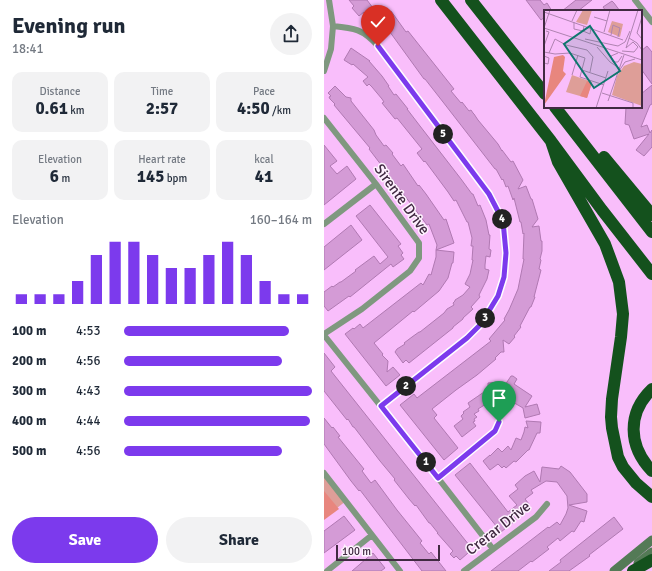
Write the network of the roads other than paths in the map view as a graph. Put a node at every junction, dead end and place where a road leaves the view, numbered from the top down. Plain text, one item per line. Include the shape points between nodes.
1 (329, 0) edge
2 (441, 0) edge
3 (471, 0) edge
4 (634, 0) edge
5 (652, 22) edge
6 (333, 25) junction
7 (324, 71) edge
8 (541, 86) edge
9 (556, 108) edge
10 (563, 108) edge
11 (324, 118) edge
12 (551, 141) junction
13 (376, 184) junction
14 (652, 215) edge
15 (324, 224) edge
16 (652, 232) edge
17 (652, 274) edge
18 (324, 334) edge
19 (652, 388) edge
20 (381, 406) junction
21 (499, 422) dead end
22 (613, 434) junction
23 (652, 471) edge
24 (324, 473) edge
25 (438, 478) junction
26 (652, 490) edge
27 (652, 498) edge
28 (547, 504) dead end
29 (372, 536) junction
30 (652, 540) edge
31 (493, 549) junction
32 (652, 552) edge
33 (652, 560) edge
34 (327, 571) edge
35 (400, 571) edge
36 (464, 571) edge
37 (614, 571) edge
38 (628, 571) edge
39 (634, 571) edge

1 - 6 street
2 - 12 highway
3 - 8 highway
4 - 5 street
6 - 7 street via 331,49
6 - 20 street via 358,30 370,37 378,46 489,194 503,221 506,253 504,277 498,296 481,324
9 - 16 highway
10 - 14 highway
11 - 13 street, Sirente Drive
12 - 17 highway
12 - 22 highway via 558,162 605,244 619,282 623,314 612,399
13 - 15 street
13 - 18 street, Sirente Drive via 420,243 419,258 410,271 362,309
18 - 20 street
19 - 23 highway via 636,411 633,428 639,454
20 - 25 street
21 - 25 street via 495,431
22 - 26 highway via 632,469
22 - 27 highway via 623,467
24 - 29 street
25 - 31 street
28 - 31 street, Crerar Drive via 536,517
29 - 34 street
29 - 35 street
30 - 37 main road
31 - 36 street, Crerar Drive
32 - 38 main road
33 - 39 highway

